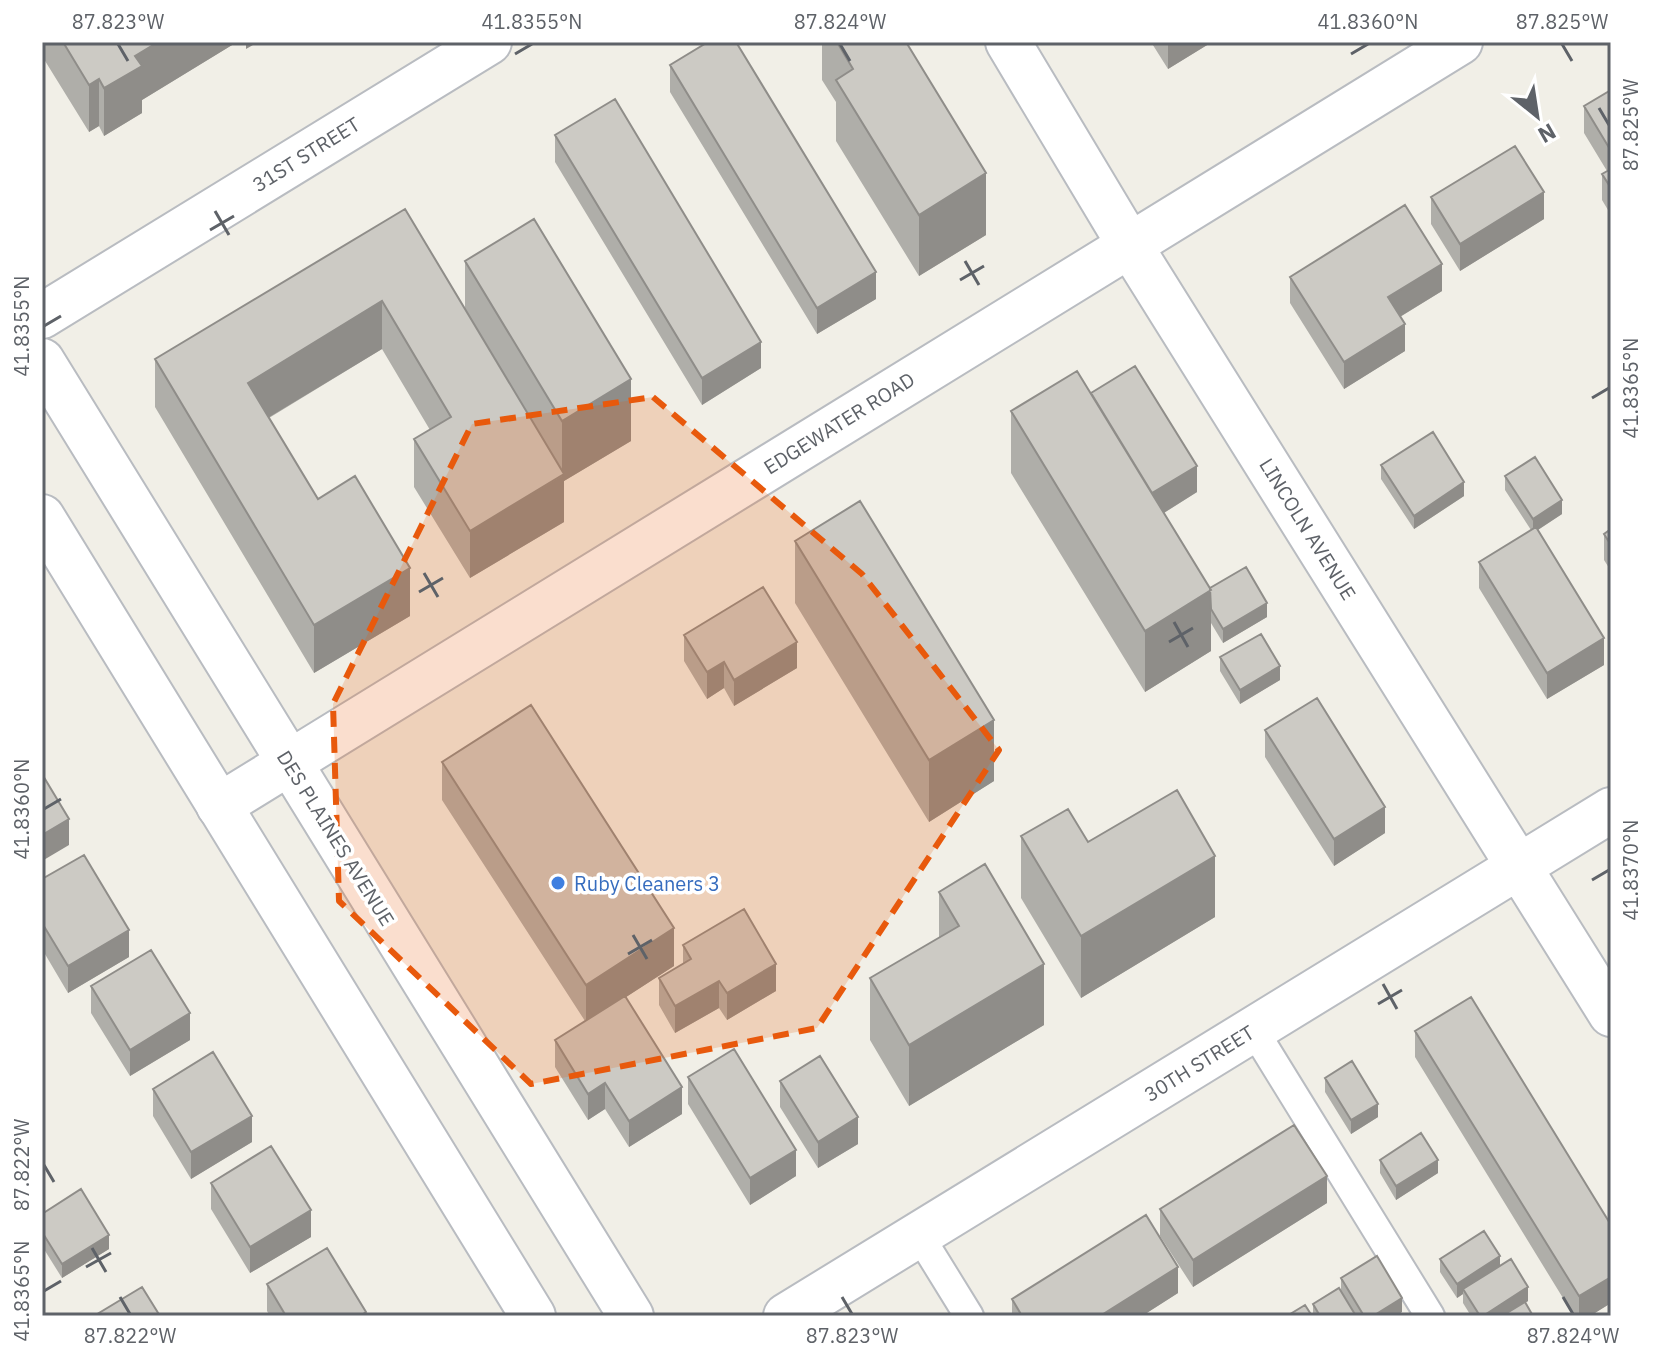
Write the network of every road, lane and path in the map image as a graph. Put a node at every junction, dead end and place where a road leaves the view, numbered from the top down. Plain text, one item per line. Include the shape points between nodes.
1 (489, 42) edge
2 (1008, 42) edge
3 (1460, 42) edge
4 (1129, 244) junction
5 (42, 316) edge
6 (42, 361) edge
7 (42, 517) edge
8 (289, 762) junction
9 (219, 806) junction
10 (1611, 810) edge
11 (1519, 866) junction
12 (1611, 1014) edge
13 (1253, 1029) junction
14 (919, 1235) junction
15 (533, 1316) edge
16 (631, 1316) edge
17 (786, 1316) edge
18 (969, 1316) edge
19 (1430, 1316) edge

1 - 5 street, 31ST STREET
2 - 4 street, LINCOLN AVENUE
3 - 4 street, EDGEWATER ROAD
4 - 8 street, EDGEWATER ROAD
4 - 11 street, LINCOLN AVENUE
6 - 8 street, DES PLAINES AVENUE
7 - 9 street
8 - 9 street, EDGEWATER ROAD
8 - 16 street, DES PLAINES AVENUE
9 - 15 street
10 - 11 street, 30TH STREET
11 - 12 street, LINCOLN AVENUE
11 - 13 street, 30TH STREET
13 - 14 street, 30TH STREET
13 - 19 lane
14 - 17 street, 30TH STREET
14 - 18 lane

